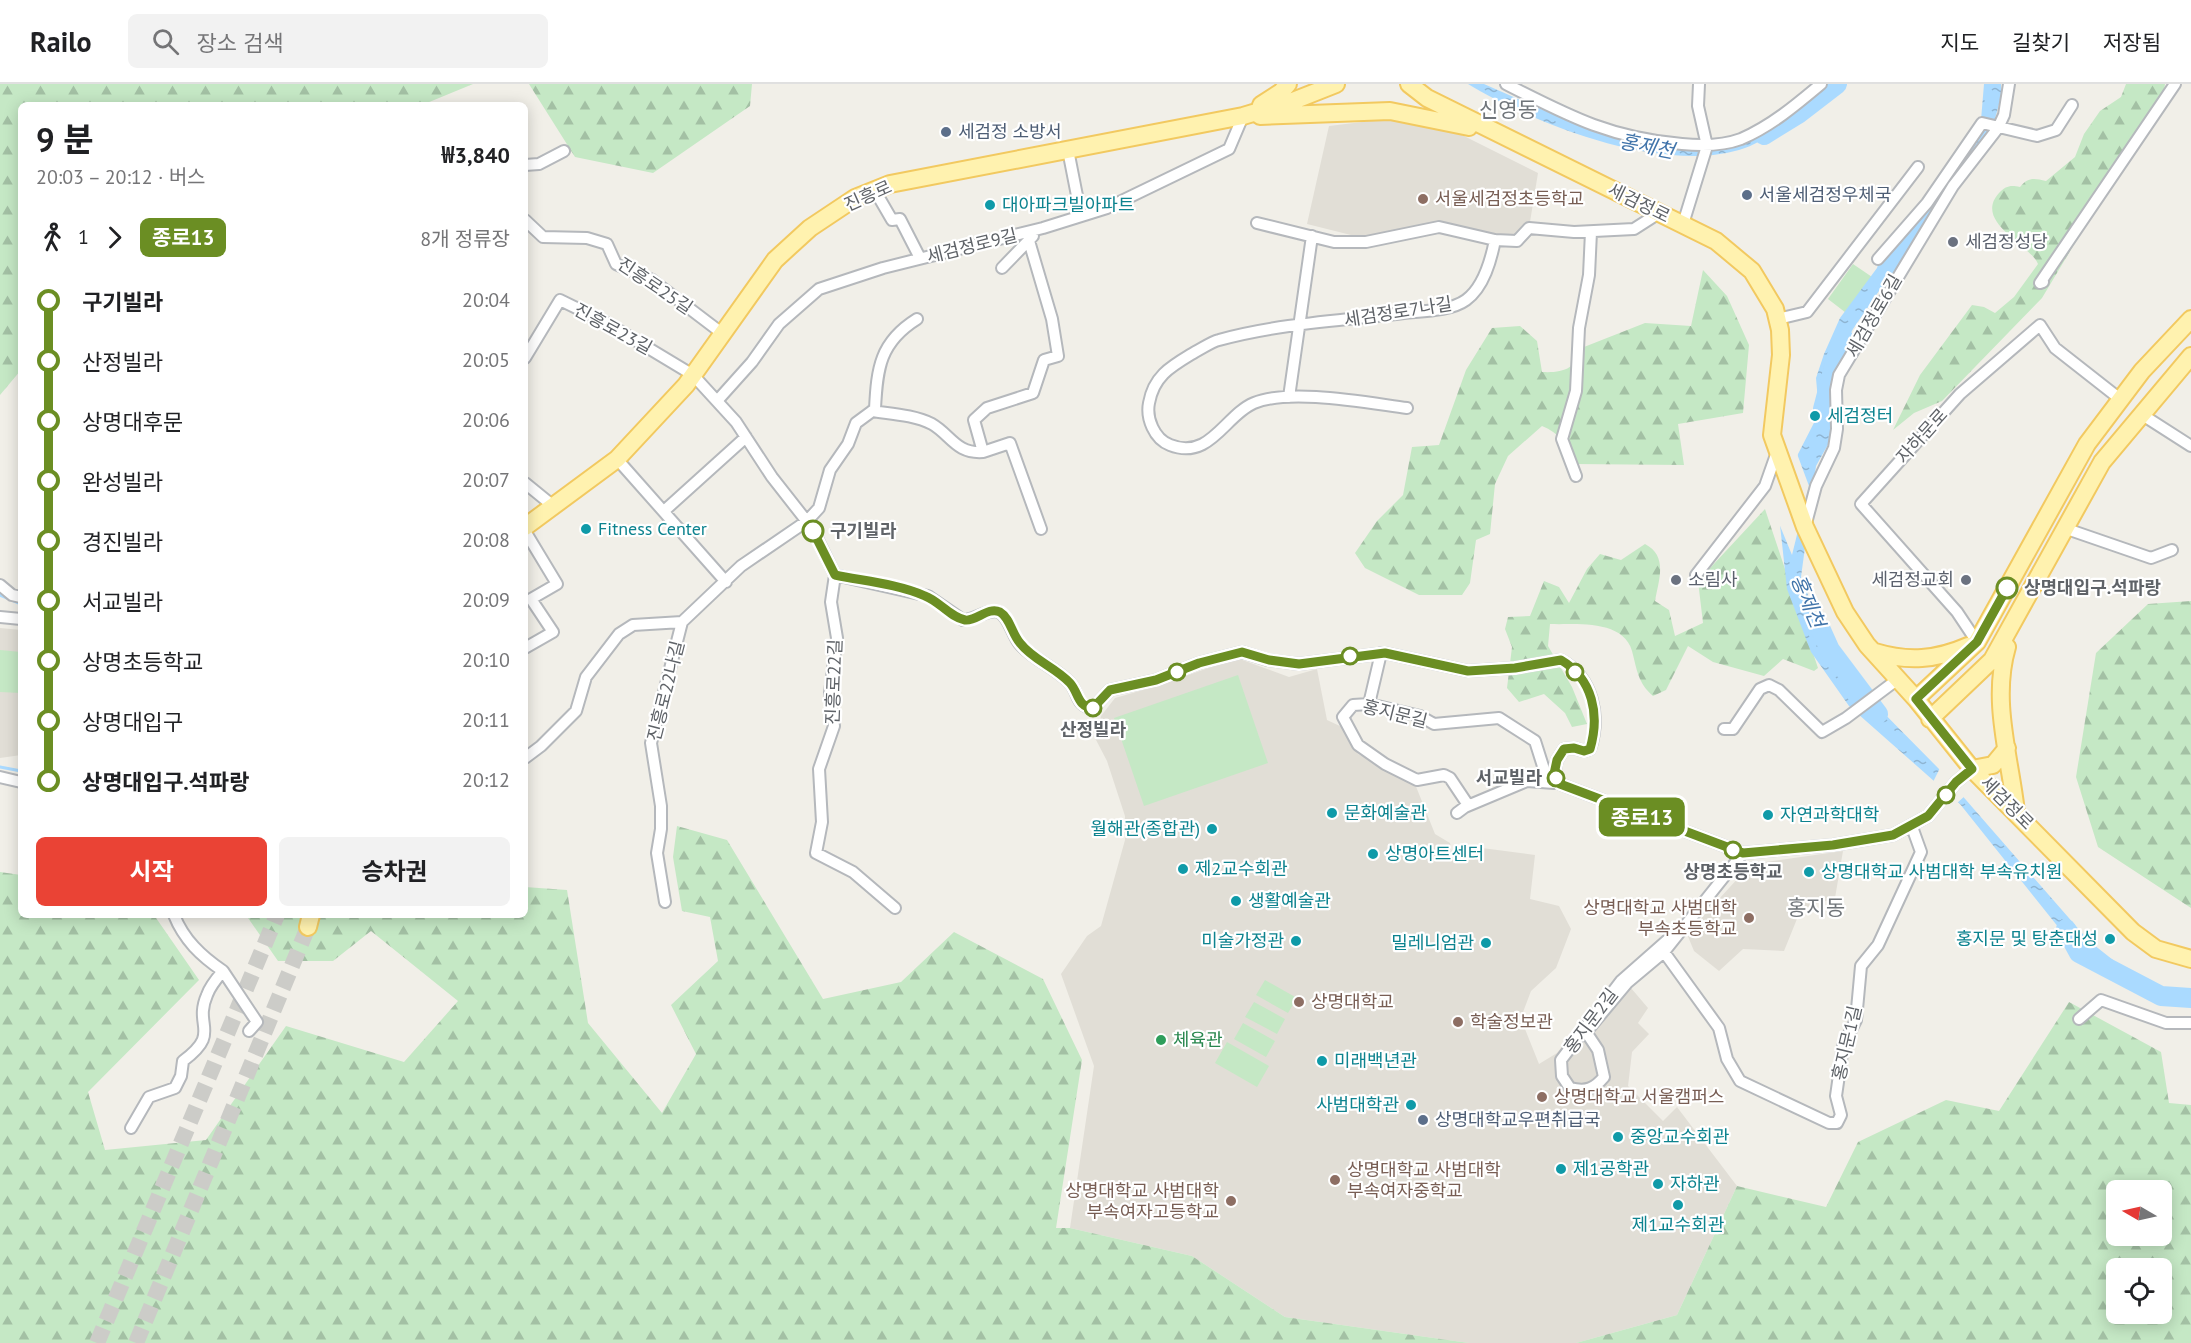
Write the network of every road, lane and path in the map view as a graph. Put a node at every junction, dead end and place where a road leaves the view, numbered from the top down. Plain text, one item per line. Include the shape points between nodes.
1 (1288, 84) edge
2 (1336, 84) edge
3 (1409, 84) edge
4 (1506, 84) edge
5 (1699, 84) edge
6 (1821, 84) edge
7 (2008, 84) edge
8 (2175, 84) edge
9 (2072, 105) dead end
10 (1243, 116) junction
11 (1998, 129) junction
12 (1502, 135) junction
13 (1707, 146) junction
14 (1068, 150) junction
15 (564, 152) dead end
16 (528, 165) edge
17 (1918, 167) dead end
18 (874, 189) junction
19 (1659, 213) junction
20 (1081, 216) junction
21 (528, 223) edge
22 (1257, 223) dead end
23 (1683, 224) junction
24 (1038, 229) junction
25 (1591, 232) junction
26 (1312, 236) junction
27 (1495, 240) junction
28 (1029, 241) junction
29 (920, 258) junction
30 (1878, 259) dead end
31 (1002, 268) dead end
32 (2043, 282) dead end
33 (917, 319) dead end
34 (1778, 319) junction
35 (2191, 319) edge
36 (1298, 326) junction
37 (723, 334) junction
38 (528, 353) edge
39 (2191, 356) edge
40 (693, 375) junction
41 (1289, 397) junction
42 (2120, 399) junction
43 (717, 401) junction
44 (1407, 408) dead end
45 (872, 411) junction
46 (2141, 414) junction
47 (746, 437) junction
48 (2191, 446) edge
49 (983, 452) junction
50 (617, 459) junction
51 (1780, 459) junction
52 (1576, 476) dead end
53 (528, 485) edge
54 (552, 505) junction
55 (664, 511) junction
56 (807, 521) junction
57 (1803, 522) junction
58 (528, 526) edge
59 (2064, 528) junction
60 (1041, 529) dead end
61 (528, 534) edge
62 (2172, 550) dead end
63 (835, 575) junction
64 (1696, 575) dead end
65 (726, 582) junction
66 (0, 585) edge
67 (18, 596) edge
68 (2018, 613) junction
69 (0, 617) edge
70 (18, 619) edge
71 (682, 622) junction
72 (1977, 642) junction
73 (528, 646) edge
74 (1874, 652) junction
75 (1381, 653) junction
76 (1898, 679) junction
77 (1916, 699) junction
78 (1369, 704) junction
79 (1930, 719) junction
80 (1724, 729) dead end
81 (2007, 748) junction
82 (528, 756) edge
83 (1972, 769) junction
84 (0, 777) edge
85 (18, 781) edge
86 (1548, 782) junction
87 (1560, 784) junction
88 (1468, 805) junction
89 (2016, 812) junction
90 (1457, 813) dead end
91 (1912, 827) junction
92 (1743, 853) junction
93 (665, 902) dead end
94 (895, 908) dead end
95 (175, 918) edge
96 (1680, 929) junction
97 (1664, 952) junction
98 (2191, 959) edge
99 (222, 971) junction
100 (2079, 1019) dead end
101 (2191, 1023) edge
102 (249, 1031) dead end
103 (131, 1128) dead end

1 - 10 main road
2 - 10 main road, 진흥로
3 - 12 main road, 세검정로 via 1427,98
4 - 13 street via 1585,124 1645,141
5 - 13 street via 1698,106
6 - 13 street via 1761,129 1739,140
7 - 11 street, 세검정로6길
8 - 32 street via 2040,283
9 - 11 street via 2056,130 2037,136
10 - 12 main road via 1390,111
10 - 14 main road, 진흥로
10 - 20 street, 세검정로9길 via 1229,149 1107,208
11 - 30 street via 1982,123 1927,202
11 - 57 street, 세검정로6길 via 1953,186 1839,375 1834,448
12 - 19 main road, 세검정로
13 - 23 street
14 - 18 main road, 진흥로
14 - 20 street
15 - 16 street
17 - 34 street via 1807,312
18 - 29 street via 892,220 900,219
18 - 37 main road, 진흥로 via 810,228 775,260
19 - 23 main road, 세검정로
19 - 25 street via 1634,229
20 - 24 street, 세검정로9길
21 - 37 street, 진흥로25길 via 543,237 587,238 607,244 616,264 652,280
22 - 26 street
23 - 34 main road, 세검정로 via 1716,241 1742,261 1760,282
24 - 28 street
24 - 29 street, 세검정로9길
25 - 27 street via 1529,228 1517,241
25 - 52 street via 1576,391 1562,440
26 - 27 street via 1334,242 1366,242 1439,226
26 - 36 street
27 - 36 street, 세검정로7나길 via 1491,262 1466,301 1438,309
28 - 31 street
28 - 49 street via 1052,319 1058,356 1044,360 1033,393 987,408 974,420
29 - 43 street, 세검정로9길 via 819,289 779,324
33 - 45 street via 899,330 884,352
34 - 51 main road, 세검정로 via 1781,355 1772,435
35 - 42 main road
36 - 41 street
36 - 41 street, 세검정로7나길 via 1217,340 1165,370 1152,388 1148,410 1153,431 1169,445 1190,447 1209,441 1236,413 1254,402
37 - 40 main road, 진흥로
38 - 40 street, 진흥로23길 via 560,300
39 - 46 main road
40 - 43 street
40 - 50 main road, 진흥로
41 - 44 street, 세검정로7나길
42 - 72 main road via 2064,482
42 - 72 street, 자하문로 via 2055,348 2040,325 1960,394 1861,504 1957,612
43 - 47 street
45 - 49 street via 909,416 933,425 947,440 973,453
45 - 56 street via 856,423 848,444 830,470 819,508
46 - 48 street
46 - 59 main road via 2102,462
47 - 55 street
47 - 56 street
49 - 60 street via 1010,443
50 - 54 main road, 진흥로
50 - 55 street
51 - 57 main road, 세검정로
51 - 64 street, 세검정로 via 1765,486
53 - 54 street
54 - 58 main road, 진흥로
55 - 65 street
56 - 63 street
56 - 65 street, 진흥로22나길 via 741,566
57 - 74 main road, 세검정로 via 1845,612
59 - 62 street via 2151,558
59 - 68 main road
61 - 73 street, 진흥로 via 556,584 531,599 553,632
63 - 75 street via 928,596 963,620 1000,613 1018,642 1067,680 1078,701 1086,707 1093,708 1110,690 1156,680 1242,652 1299,664
63 - 94 street, 진흥로22길 via 831,602 837,638 830,693 834,726 819,769 822,822 816,853 853,872
65 - 71 street, 진흥로22나길
66 - 67 street
68 - 79 main road via 1992,660
68 - 81 main road via 2000,671
69 - 70 street
71 - 82 street, 진흥로22나길 via 633,625 619,634 586,677 576,711
71 - 93 street, 진흥로22나길 via 651,743 661,806 657,853
72 - 74 main road via 1953,653 1921,660 1897,659
72 - 77 main road
74 - 76 main road, 세검정로
75 - 78 street
75 - 87 street via 1468,671 1561,660 1568,664 1593,699 1596,731 1590,749 1564,749 1554,774
76 - 77 main road, 세검정로
76 - 80 street via 1822,732 1769,685 1760,689 1733,729
77 - 79 main road, 세검정로
78 - 86 street, 홍지문길 via 1419,716 1434,724 1499,718 1535,741
78 - 88 street, 홍지문길 via 1353,705 1343,717 1358,745 1417,780 1444,775 1450,778
79 - 83 main road, 세검정로
81 - 83 main road via 1993,765
81 - 89 main road
83 - 89 main road, 세검정로
83 - 91 street via 1928,816
84 - 85 street
86 - 87 street
86 - 88 street via 1527,782
87 - 92 street
88 - 90 street
89 - 98 main road, 세검정로 via 2142,940 2163,952
91 - 92 street via 1893,835 1833,845
91 - 97 street, 홍지문1길 via 1922,852 1882,937 1861,966 1856,1020 1844,1046 1839,1075 1836,1096 1841,1116 1837,1124 1740,1082 1726,1059 1719,1028
92 - 96 street, 홍지문2길 / 홍지문2길
95 - 99 street via 200,955
96 - 97 street, 홍지문2길 / 홍지문2길
96 - 97 street, 홍지문2길 / 홍지문2길 via 1621,981 1561,1060 1562,1076 1570,1088 1584,1091 1597,1086 1604,1077 1598,1050 1586,1032 1626,982
99 - 102 street via 257,1022
99 - 103 street via 206,995 206,1039 183,1061 175,1088 149,1097
100 - 101 street via 2101,1000 2166,1023

